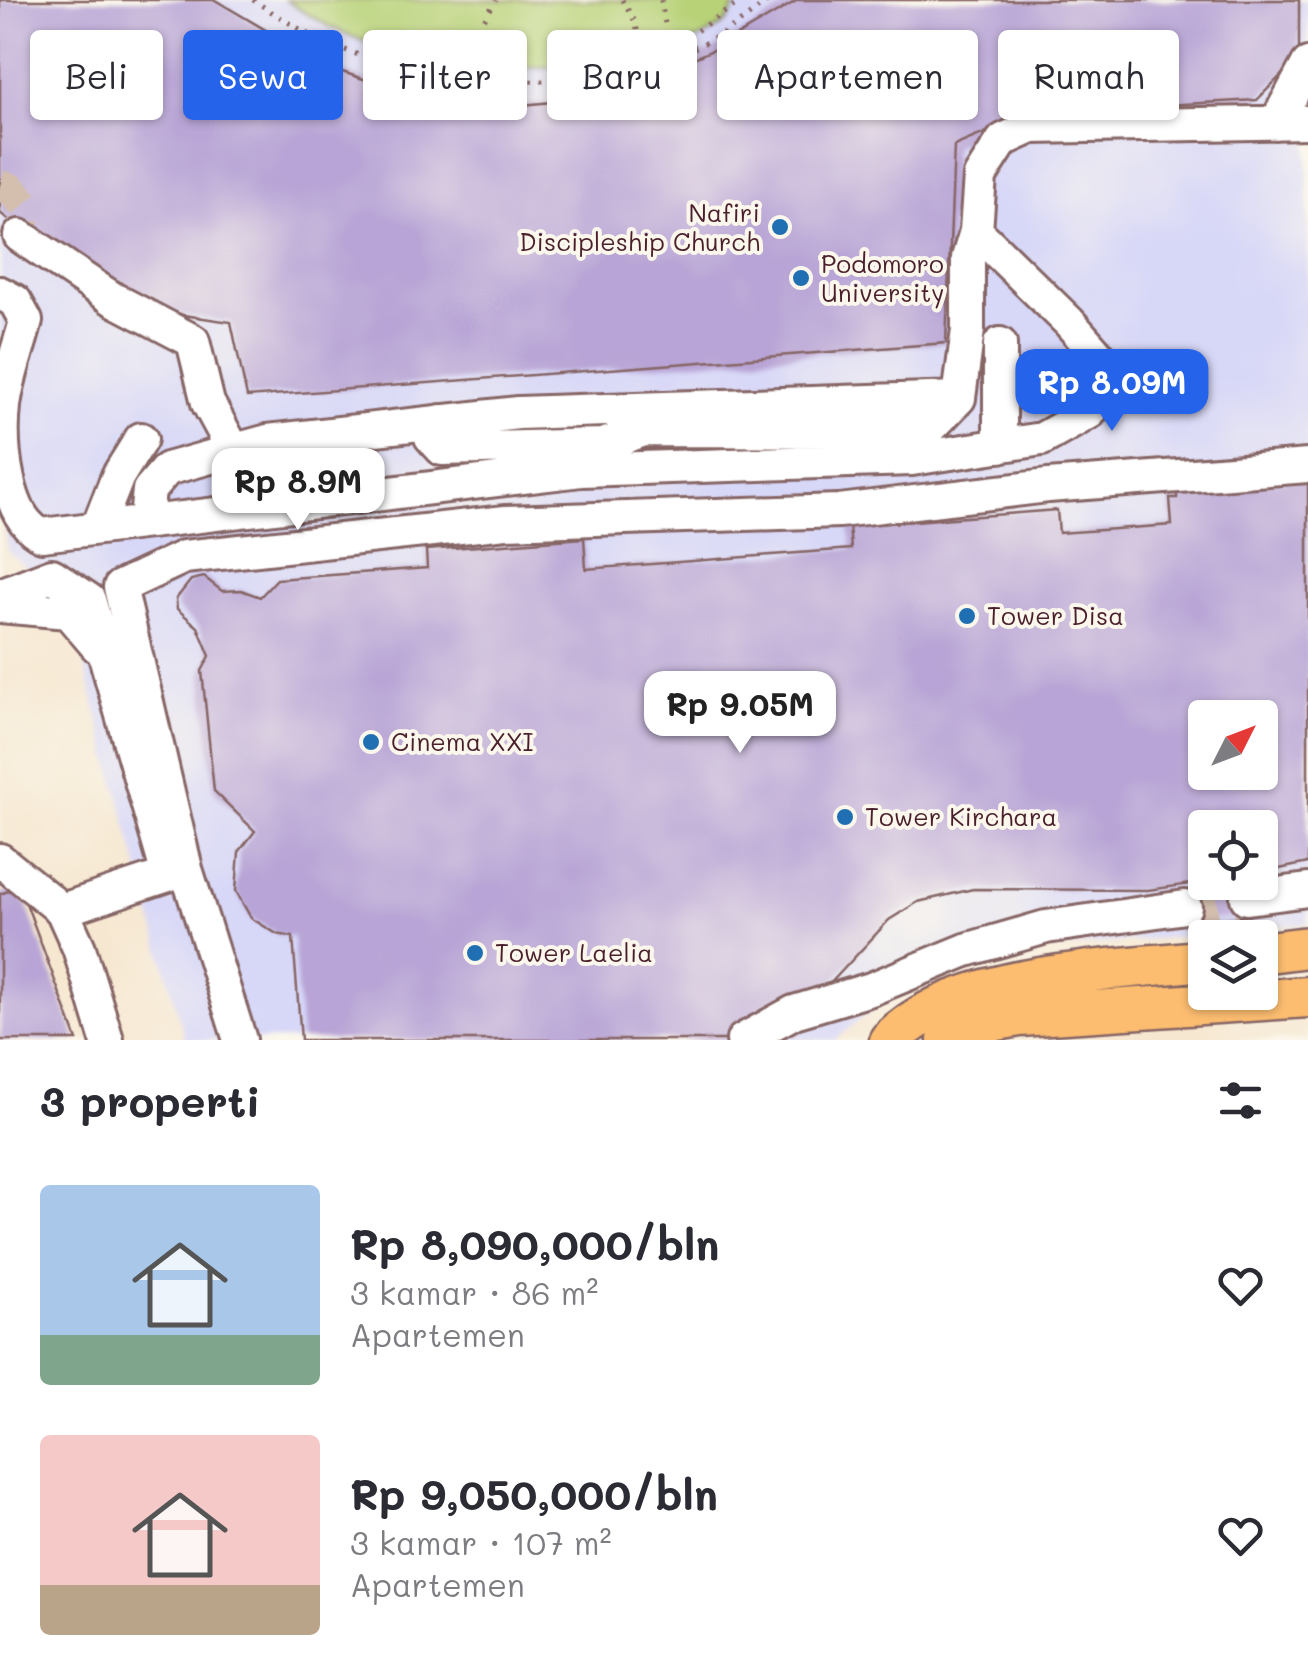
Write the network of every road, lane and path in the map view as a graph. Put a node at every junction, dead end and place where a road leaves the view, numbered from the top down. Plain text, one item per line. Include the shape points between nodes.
1 (252, 0) edge
2 (496, 0) edge
3 (622, 0) edge
4 (661, 0) edge
5 (770, 0) edge
6 (734, 6) dead end
7 (478, 30) edge
8 (637, 30) edge
9 (666, 30) edge
10 (697, 30) edge
11 (697, 45) edge
12 (363, 55) edge
13 (1308, 64) edge
14 (1292, 122) edge
15 (976, 231) junction
16 (14, 238) tunnel mouth
17 (0, 293) edge
18 (1000, 344) dead end
19 (2, 406) edge
20 (141, 439) dead end
21 (1000, 446) junction
22 (233, 450) junction
23 (1308, 466) edge
24 (146, 519) junction
25 (98, 527) junction
26 (0, 595) edge
27 (0, 606) edge
28 (106, 657) junction
29 (0, 860) edge
30 (177, 871) junction
31 (1308, 890) edge
32 (1278, 894) tunnel mouth
33 (1186, 908) tunnel mouth
34 (62, 910) junction
35 (1036, 930) junction
36 (1308, 947) edge
37 (1278, 951) edge
38 (1188, 962) edge
39 (1047, 978) junction
40 (871, 989) junction
41 (1308, 997) edge
42 (1278, 999) edge
43 (1188, 1006) edge
44 (893, 1037) edge
45 (107, 1040) edge
46 (218, 1040) edge
47 (240, 1040) edge
48 (743, 1040) edge
49 (948, 1040) edge

1 - 12 path
2 - 7 path
3 - 8 path
4 - 9 path
5 - 11 path
6 - 10 path
13 - 14 street
14 - 15 street via 1018,130 1003,140 980,176
15 - 21 street via 1069,322 1104,372 1103,390 1090,412 1042,438
15 - 22 street via 968,258 959,398 628,421 518,413
16 - 22 street via 193,341 208,403
17 - 19 street via 14,300 26,321
18 - 21 street
19 - 25 street via 9,486 27,528 42,534
20 - 25 street
21 - 24 street via 912,458 580,470
22 - 24 street via 156,478
23 - 30 street via 839,511 506,522 184,557 120,587
24 - 25 street
26 - 28 street via 52,575 82,592
27 - 28 street via 68,612
28 - 30 street
29 - 34 street
30 - 34 street
30 - 46 street
30 - 47 street
31 - 32 street
33 - 35 street
34 - 45 street
35 - 39 street
35 - 40 street
36 - 37 main road
38 - 39 main road
39 - 44 main road via 940,1006
40 - 44 street
40 - 48 street via 794,1012
41 - 42 main road
43 - 49 main road via 1019,1016 980,1023

